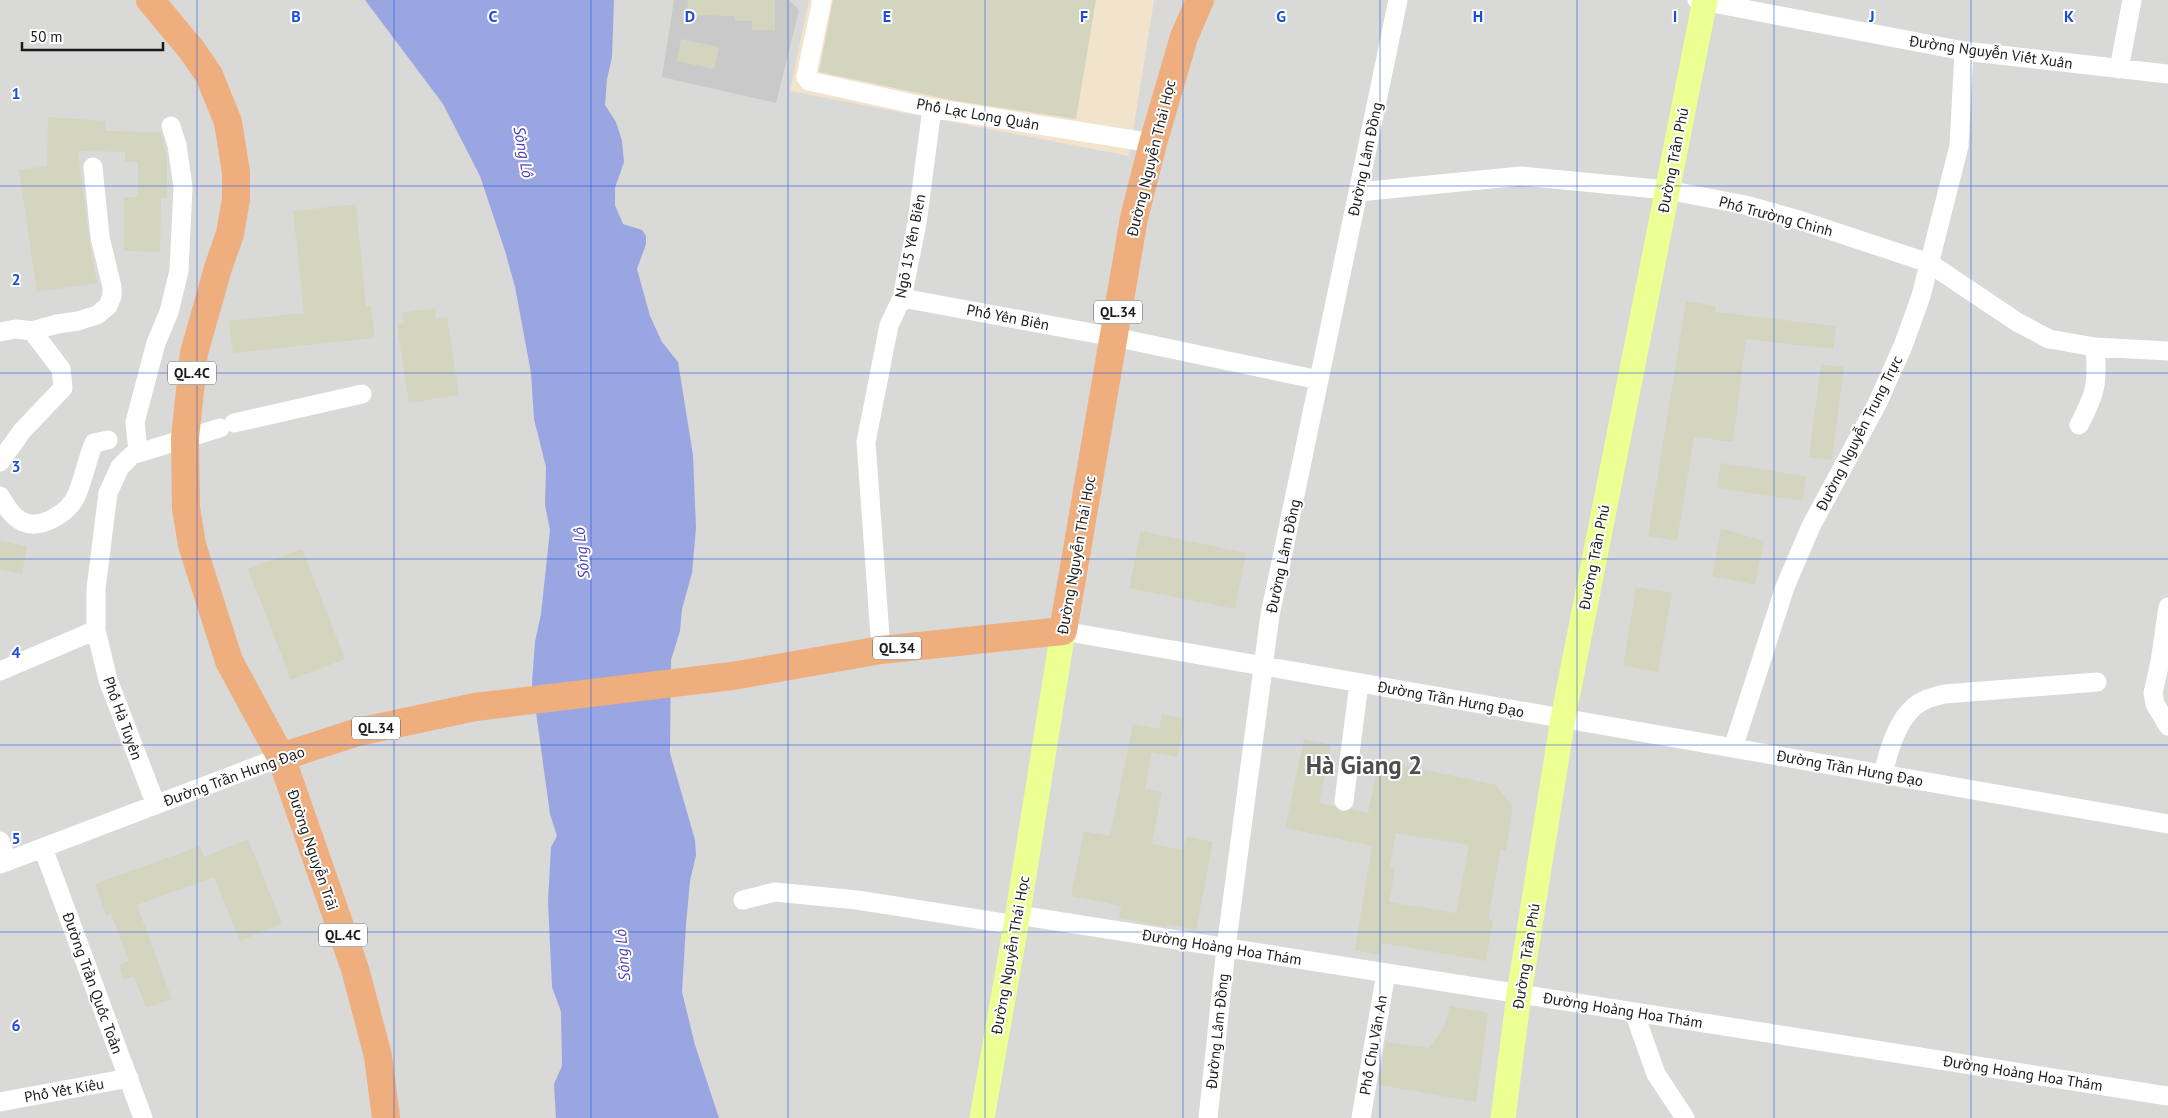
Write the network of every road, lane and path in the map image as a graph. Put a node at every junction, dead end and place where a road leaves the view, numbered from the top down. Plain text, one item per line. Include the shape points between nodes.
1 (150, 0) edge
2 (822, 0) edge
3 (1398, 0) edge
4 (1702, 0) edge
5 (2132, 0) edge
6 (1195, 2) edge
7 (1964, 51) junction
8 (2119, 69) junction
9 (2168, 74) edge
10 (932, 108) junction
11 (171, 126) dead end
12 (1153, 143) junction
13 (93, 167) dead end
14 (1666, 190) junction
15 (1358, 192) junction
16 (1929, 263) junction
17 (902, 298) junction
18 (32, 331) junction
19 (0, 332) edge
20 (1114, 337) junction
21 (2095, 347) junction
22 (2168, 351) edge
23 (1319, 380) junction
24 (362, 394) dead end
25 (2079, 424) dead end
26 (184, 438) junction
27 (124, 448) junction
28 (0, 462) edge
29 (3, 508) edge
30 (2168, 607) edge
31 (96, 630) junction
32 (1063, 631) junction
33 (881, 650) junction
34 (1263, 666) junction
35 (0, 671) edge
36 (1359, 682) junction
37 (2097, 682) dead end
38 (1562, 718) junction
39 (2168, 726) edge
40 (1734, 748) junction
41 (281, 757) junction
42 (1883, 774) junction
43 (1344, 802) dead end
44 (156, 805) junction
45 (2168, 824) edge
46 (0, 842) edge
47 (43, 848) junction
48 (4, 863) edge
49 (743, 900) dead end
50 (1017, 920) junction
51 (1226, 948) junction
52 (1386, 973) junction
53 (1520, 994) junction
54 (1634, 1012) junction
55 (129, 1078) junction
56 (2168, 1096) edge
57 (0, 1102) edge
58 (143, 1118) edge
59 (386, 1118) edge
60 (982, 1118) edge
61 (1208, 1118) edge
62 (1361, 1118) edge
63 (1503, 1118) edge
64 (1685, 1118) edge

1 - 26 highway, QL.4C via 209,76 228,122 236,172 236,199 230,234 194,353
2 - 10 street, Phố Lạc Long Quân via 806,79
3 - 15 street, Đường Lâm Đồng
4 - 7 street, Đường Nguyễn Viết Xuân
4 - 14 main road, Đường Trần Phú
5 - 8 street
6 - 12 highway, Đường Nguyễn Thái Học / QL.34
7 - 8 street, Đường Nguyễn Viết Xuân
7 - 16 street, Đường Nguyễn Trung Trực via 1959,146
8 - 9 street, Đường Nguyễn Viết Xuân
10 - 12 street, Phố Lạc Long Quân
10 - 17 street, Ngõ 15 Yên Biên via 917,223
11 - 27 street via 177,145 182,187 179,271 135,422
12 - 20 highway, Đường Nguyễn Thái Học / QL.34 via 1134,218
13 - 18 street via 100,237 112,296 108,306 97,315
14 - 15 street, Phố Trường Chinh via 1521,176
14 - 16 street, Phố Trường Chinh via 1745,205
14 - 38 main road, Đường Trần Phú
15 - 23 street, Đường Lâm Đồng
16 - 21 street, Phố Trường Chinh via 2017,322 2049,339
16 - 40 street, Đường Nguyễn Trung Trực via 1904,346 1877,404 1811,526 1785,586
17 - 20 street, Phố Yên Biên
17 - 33 street, Ngõ 15 Yên Biên via 889,325 866,442
18 - 19 street
18 - 28 street via 62,369 63,388 22,431
20 - 23 street, Phố Yên Biên
20 - 32 highway, Đường Nguyễn Thái Học / QL.34
21 - 22 street, Phố Trường Chinh
21 - 25 street via 2097,379 2092,399
23 - 34 street, Đường Lâm Đồng via 1270,615
24 - 26 street
26 - 27 street
26 - 41 highway, QL.4C via 186,508 192,545 229,661
27 - 29 street via 94,443 77,495 56,517 37,523 24,522
27 - 31 street, Phố Hà Tuyên via 120,467 108,493 96,589
30 - 39 street via 2153,693 2155,704
31 - 35 street
31 - 44 street, Phố Hà Tuyên via 108,680
32 - 33 highway, Đường Trần Hưng Đạo / QL.34
32 - 34 street, Đường Trần Hưng Đạo
32 - 50 main road, Đường Nguyễn Thái Học
33 - 41 highway, Đường Trần Hưng Đạo / QL.34 via 732,676 475,707 358,732
34 - 36 street, Đường Trần Hưng Đạo
34 - 51 street, Đường Lâm Đồng
36 - 38 street, Đường Trần Hưng Đạo
36 - 43 street
37 - 42 street via 1944,694 1924,700 1900,727
38 - 40 street, Đường Trần Hưng Đạo
38 - 53 main road, Đường Trần Phú
40 - 42 street, Đường Trần Hưng Đạo
41 - 44 street, Đường Trần Hưng Đạo
41 - 59 highway, Đường Nguyễn Trãi / QL.4C via 355,969 378,1056
42 - 45 street, Đường Trần Hưng Đạo
44 - 47 street, Đường Trần Hưng Đạo
46 - 48 street
47 - 48 street, Đường Trần Hưng Đạo
47 - 55 street, Đường Trần Quốc Toản
49 - 50 street, Đường Hoàng Hoa Thám via 775,892
50 - 51 street, Đường Hoàng Hoa Thám
50 - 60 main road, Đường Nguyễn Thái Học
51 - 52 street, Đường Hoàng Hoa Thám
51 - 61 street, Đường Lâm Đồng
52 - 53 street, Đường Hoàng Hoa Thám
52 - 62 street, Phố Chu Văn An
53 - 54 street, Đường Hoàng Hoa Thám
53 - 63 main road, Đường Trần Phú
54 - 56 street, Đường Hoàng Hoa Thám
54 - 64 street via 1656,1074
55 - 57 street, Phố Yết Kiêu
55 - 58 street, Đường Trần Quốc Toản

